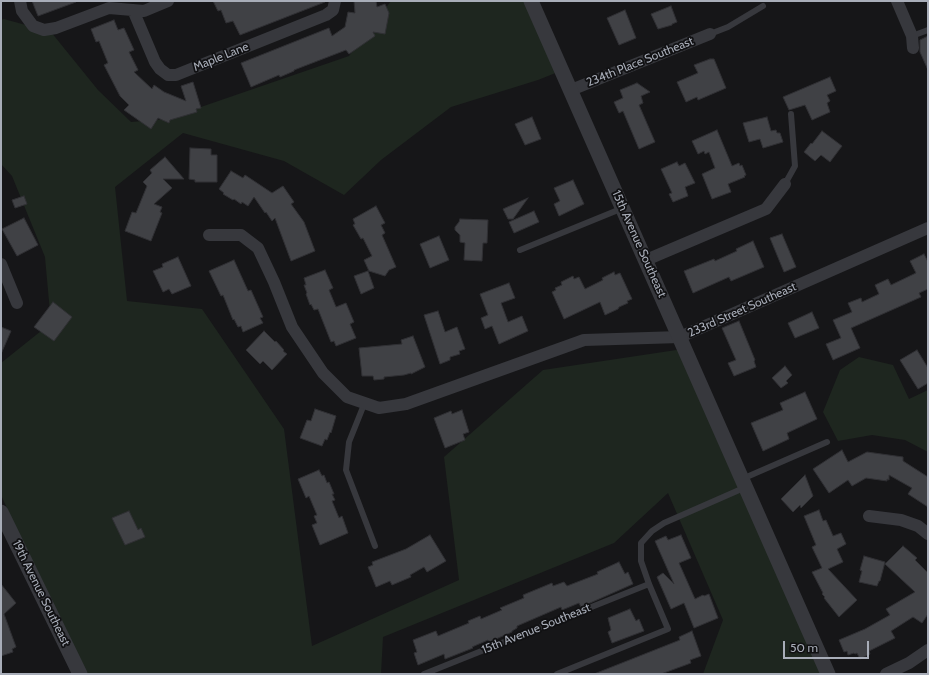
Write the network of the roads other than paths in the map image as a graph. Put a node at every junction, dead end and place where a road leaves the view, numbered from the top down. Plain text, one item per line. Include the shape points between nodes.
1 (20, 1) edge
2 (168, 1) edge
3 (336, 1) edge
4 (531, 1) edge
5 (897, 1) edge
6 (763, 6) dead end
7 (133, 10) junction
8 (928, 30) edge
9 (710, 34) joint
10 (912, 36) junction
11 (913, 48) dead end
12 (570, 90) junction
13 (791, 114) dead end
14 (785, 184) joint
15 (623, 208) junction
16 (928, 228) edge
17 (209, 235) dead end
18 (520, 250) dead end
19 (646, 260) junction
20 (1, 264) edge
21 (17, 303) dead end
22 (680, 337) junction
23 (365, 402) junction
24 (827, 442) dead end
25 (744, 483) junction
26 (1, 512) edge
27 (869, 516) dead end
28 (928, 534) edge
29 (375, 546) dead end
30 (649, 584) junction
31 (928, 650) edge
32 (911, 669) edge
33 (80, 674) edge
34 (424, 674) edge
35 (557, 674) edge
36 (828, 674) edge
37 (886, 674) edge

1 - 7 street via 22,11 33,26 44,30 109,8
2 - 7 street via 144,11
3 - 7 street, Maple Lane via 333,10 326,15 176,75 168,75 155,62
4 - 12 street, 15th Avenue Southeast
5 - 10 street
6 - 9 lane via 728,27
8 - 10 lane
9 - 12 street, 234th Place Southeast
10 - 11 street
12 - 15 street, 15th Avenue Southeast
13 - 14 lane via 795,166
14 - 19 street via 766,209
15 - 18 lane
15 - 19 street, 15th Avenue Southeast
16 - 22 street, 233rd Street Southeast
17 - 23 street, 233rd Street Southeast via 241,235 258,248 292,327 323,374 347,397
19 - 22 street, 15th Avenue Southeast
20 - 21 street
22 - 23 street, 233rd Street Southeast via 584,340 406,404 379,408
22 - 25 street, 15th Avenue Southeast
23 - 29 lane via 349,442 346,470
24 - 25 lane
25 - 30 lane via 652,531 641,543 641,561
25 - 36 street, 15th Avenue Southeast
26 - 33 street, 19th Avenue Southeast
27 - 28 street via 901,520 918,526
30 - 34 lane, 15th Avenue Southeast
30 - 35 lane via 668,629
31 - 32 street
32 - 37 street

